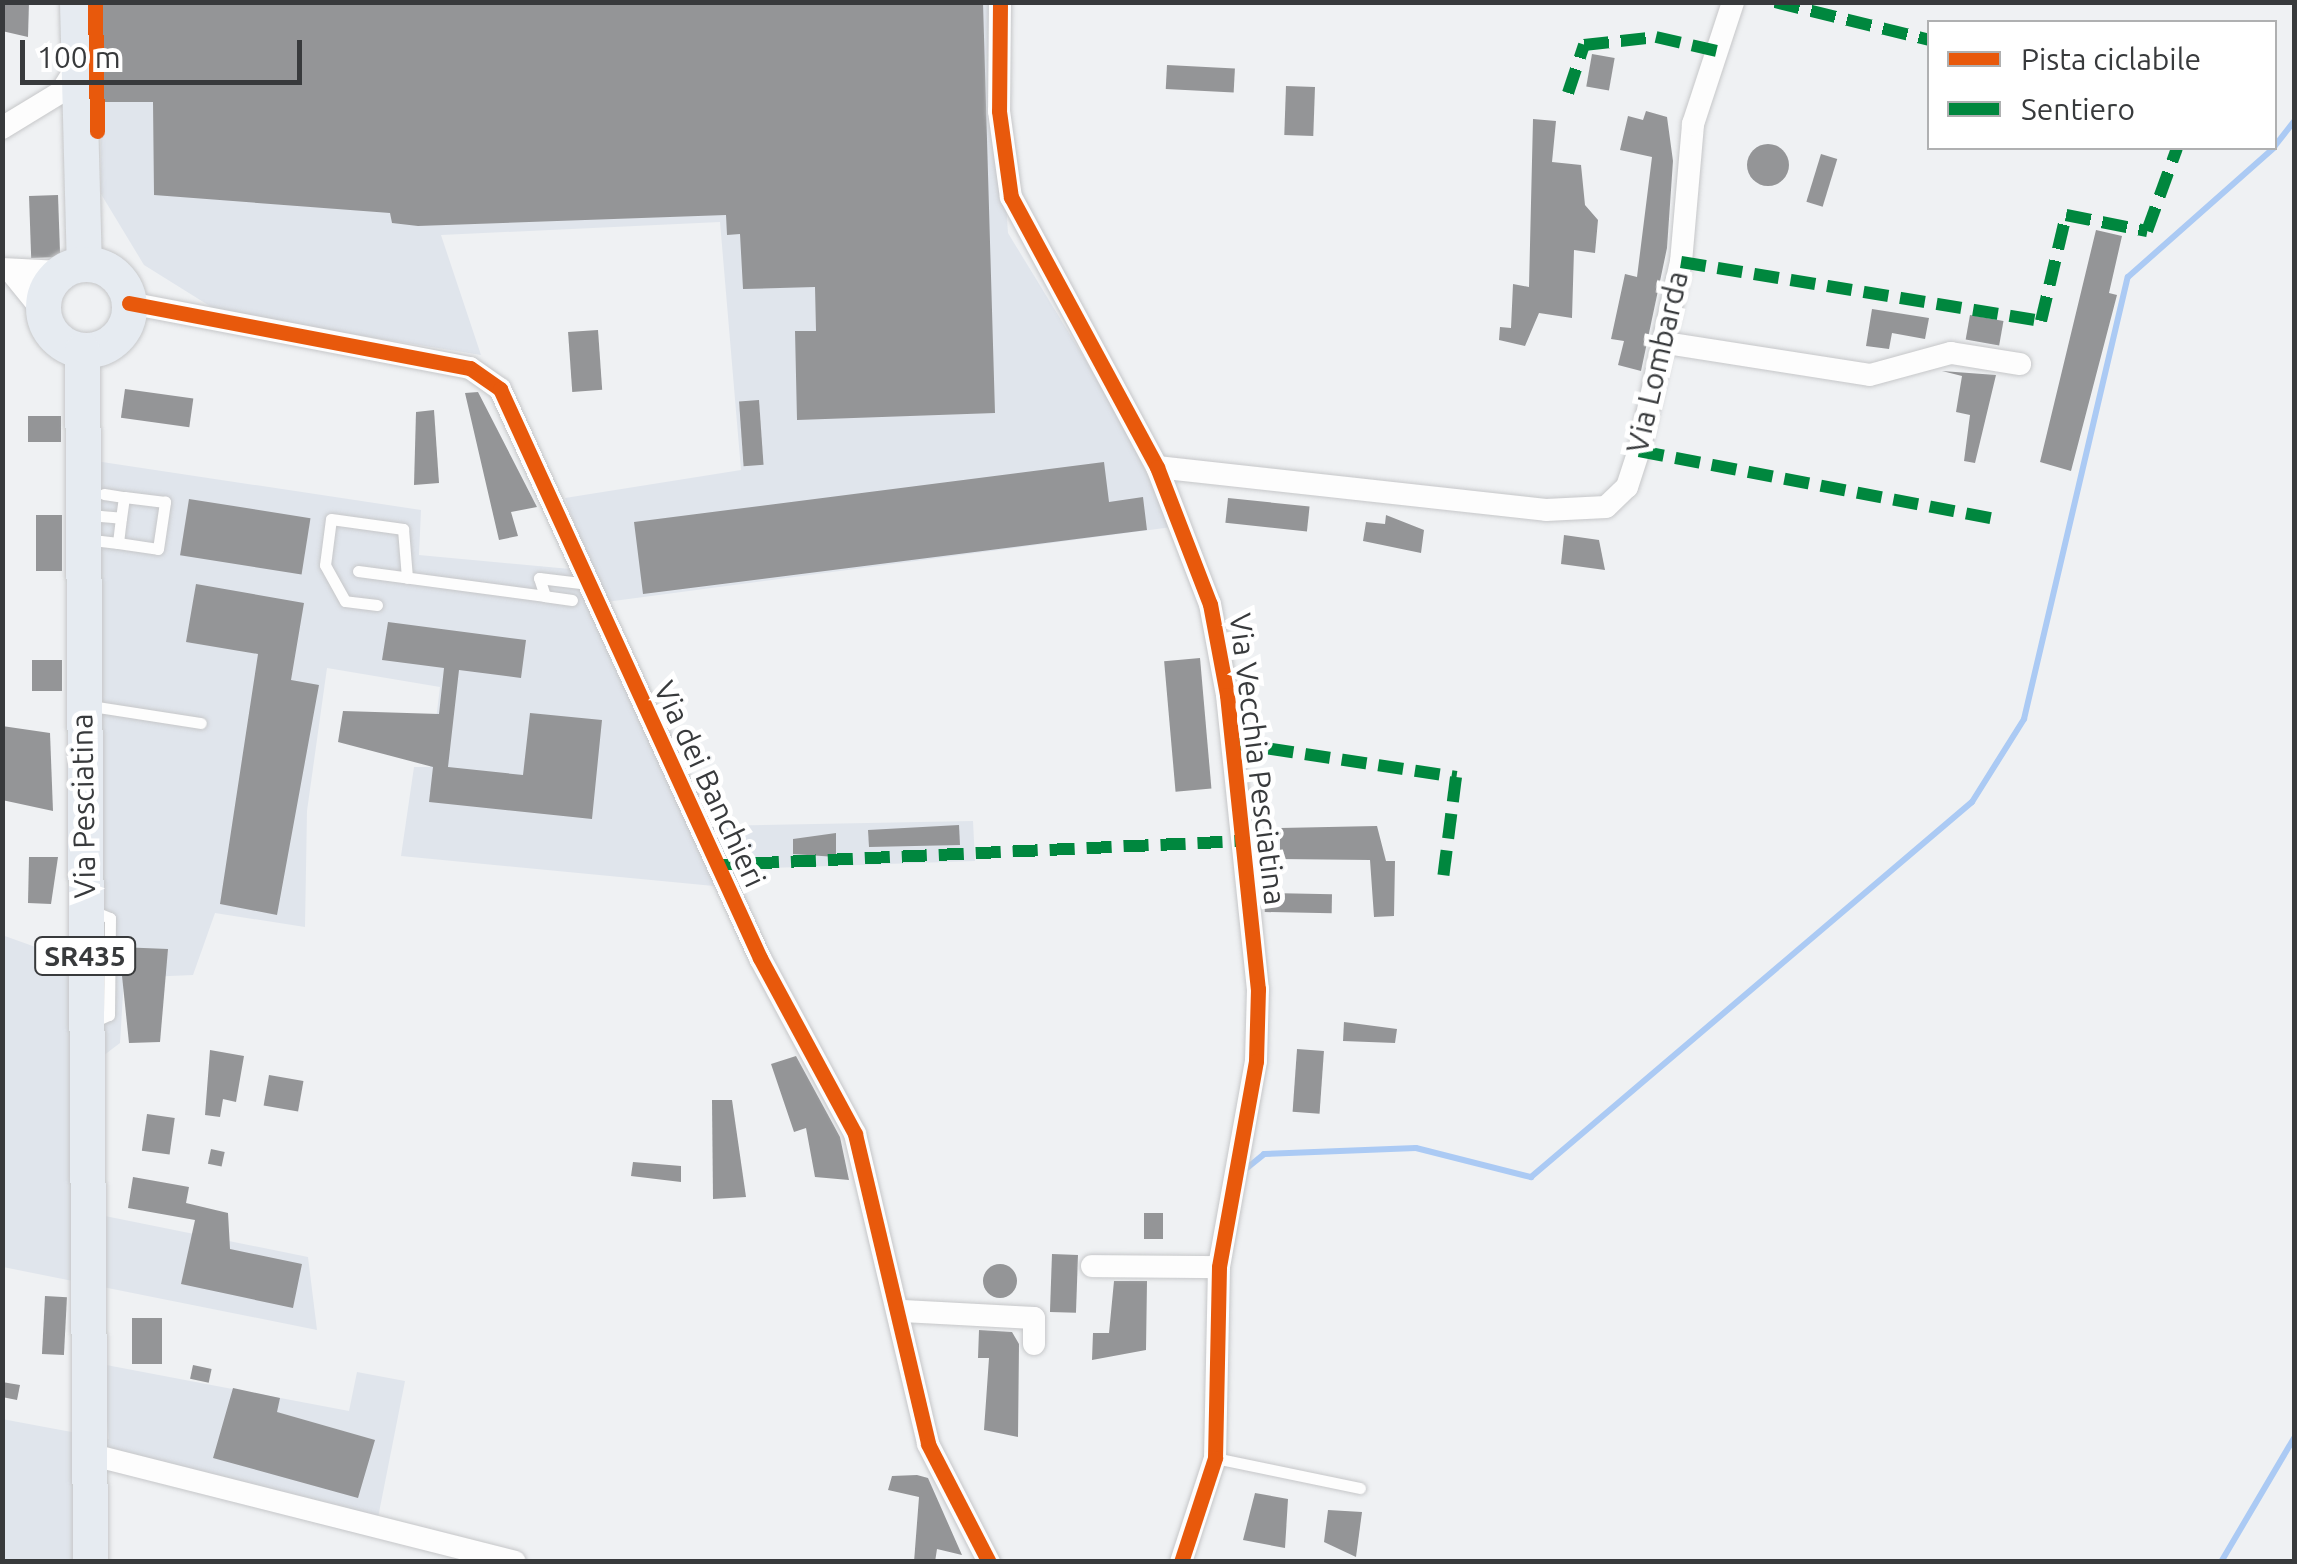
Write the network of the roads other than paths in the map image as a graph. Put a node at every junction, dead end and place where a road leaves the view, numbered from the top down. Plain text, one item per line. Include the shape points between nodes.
1 (77, 2) edge
2 (1000, 2) edge
3 (1733, 2) edge
4 (78, 65) junction
5 (2, 128) edge
6 (72, 268) junction
7 (8, 271) edge
8 (129, 303) junction
9 (43, 312) junction
10 (1666, 342) junction
11 (82, 350) junction
12 (2020, 364) dead end
13 (1156, 467) junction
14 (124, 497) junction
15 (95, 516) junction
16 (121, 518) junction
17 (118, 543) junction
18 (358, 571) dead end
19 (407, 578) junction
20 (580, 592) junction
21 (545, 596) junction
22 (378, 605) dead end
23 (82, 704) junction
24 (200, 723) dead end
25 (1092, 1266) dead end
26 (1219, 1268) junction
27 (903, 1312) junction
28 (1034, 1344) dead end
29 (88, 1454) junction
30 (1221, 1459) junction
31 (1360, 1488) dead end
32 (90, 1562) edge
33 (515, 1562) edge
34 (988, 1562) edge
35 (1181, 1562) edge

1 - 4 main road
2 - 13 street, Via Vecchia Pesciatina via 999,111 1011,197
3 - 10 street, Via Lombarda via 1692,124
4 - 5 street via 61,92
4 - 6 main road
6 - 7 street
6 - 8 main road via 118,279
6 - 9 main road
7 - 9 street
8 - 11 main road via 116,338
8 - 20 street, Via dei Banchieri via 470,368 500,389
9 - 11 main road via 56,338
10 - 12 street via 1870,375 1951,354
10 - 13 street, Via Lombarda via 1633,469 1606,507 1546,510
11 - 15 main road, Via Pesciatina / SR435
13 - 26 street, Via Vecchia Pesciatina via 1210,604 1258,989 1256,1060
14 - 15 lane
14 - 16 lane
14 - 17 lane via 165,502 158,549
15 - 16 lane
15 - 17 lane
15 - 23 main road, Via Pesciatina / SR435
16 - 17 lane
18 - 19 lane
19 - 21 lane
19 - 22 lane via 403,529 332,519 325,565 345,601
20 - 21 lane
20 - 21 lane via 539,578
20 - 27 street, Via dei Banchieri via 760,958 856,1134
23 - 24 lane
23 - 29 main road, Via Pesciatina / SR435
25 - 26 street
26 - 30 street, Via Vecchia Pesciatina
27 - 28 street via 1034,1318
27 - 34 street, Via dei Banchieri via 928,1444
29 - 32 main road, Via Pesciatina / SR435
29 - 33 street
30 - 31 lane
30 - 35 street, Via Vecchia Pesciatina

